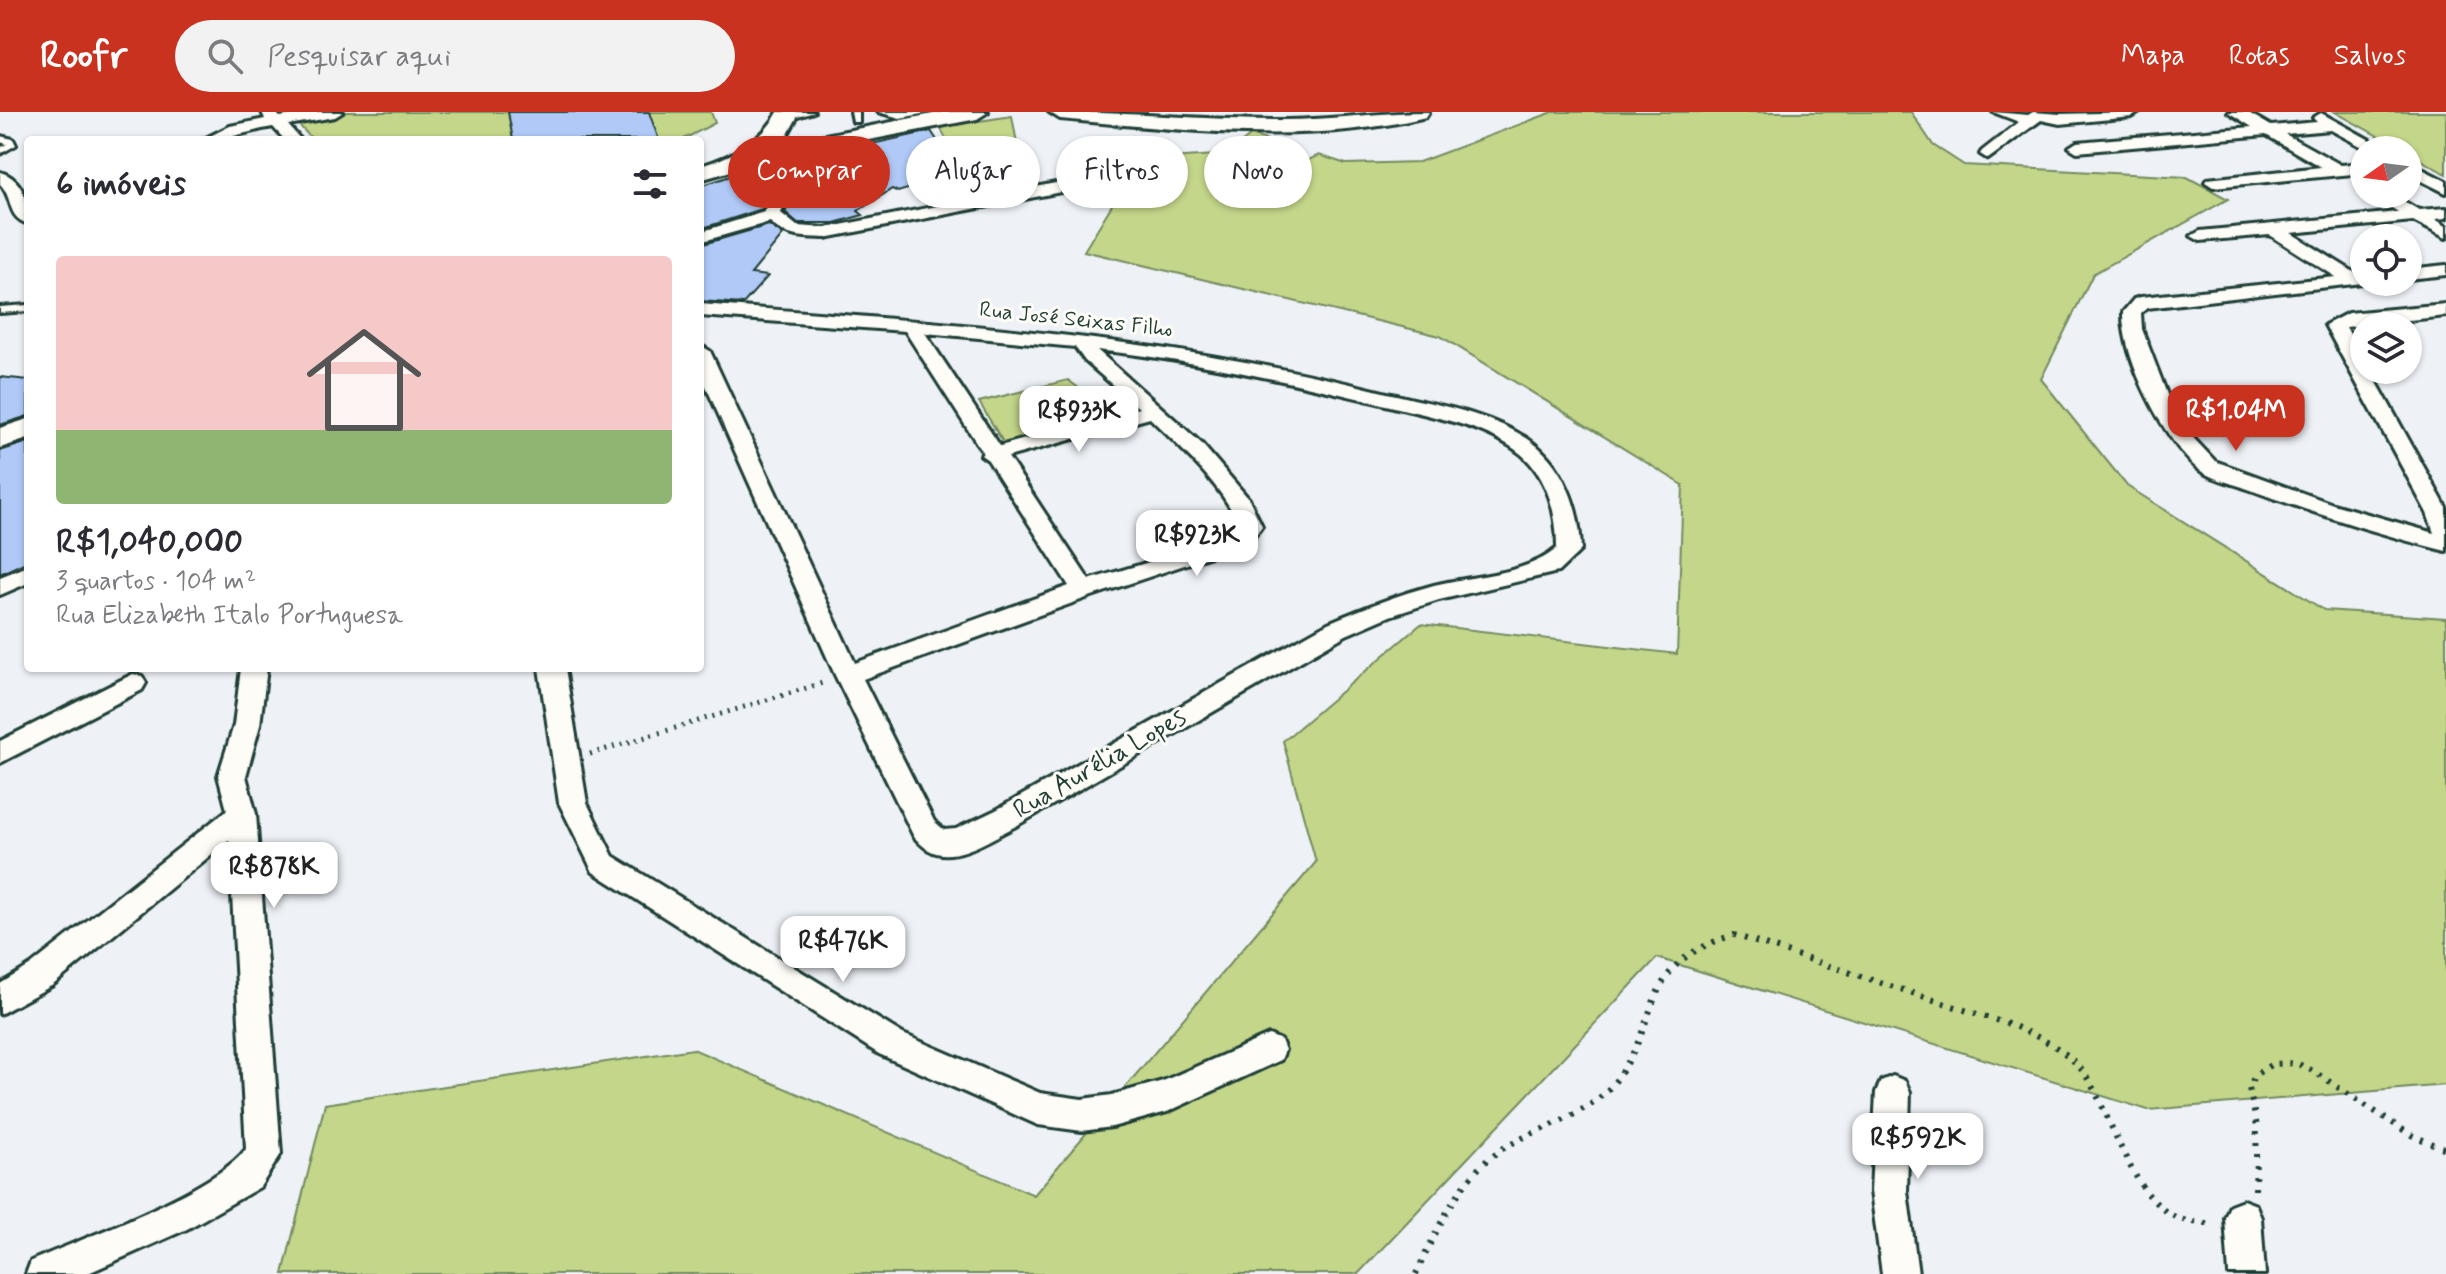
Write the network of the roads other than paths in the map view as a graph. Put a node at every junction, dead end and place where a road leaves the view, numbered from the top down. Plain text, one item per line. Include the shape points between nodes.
1 (335, 112) edge
2 (882, 112) edge
3 (928, 112) edge
4 (977, 112) edge
5 (1060, 112) edge
6 (1418, 112) edge
7 (2001, 112) edge
8 (2132, 112) edge
9 (2236, 112) edge
10 (2310, 112) edge
11 (796, 114) edge
12 (906, 114) edge
13 (2094, 115) junction
14 (2037, 116) edge
15 (271, 117) edge
16 (2333, 125) junction
17 (2268, 130) junction
18 (219, 136) edge
19 (289, 136) edge
20 (773, 136) edge
21 (852, 136) edge
22 (2354, 136) edge
23 (0, 139) edge
24 (2136, 142) junction
25 (2077, 147) dead end
26 (0, 151) edge
27 (1988, 154) dead end
28 (728, 163) edge
29 (2350, 169) edge
30 (2337, 170) junction
31 (704, 172) edge
32 (2422, 175) edge
33 (0, 177) edge
34 (2350, 178) edge
35 (2213, 182) dead end
36 (1056, 188) edge
37 (2446, 188) edge
38 (773, 208) edge
39 (2404, 208) edge
40 (2446, 213) edge
41 (2414, 214) junction
42 (24, 215) edge
43 (773, 215) junction
44 (24, 219) edge
45 (0, 221) edge
46 (2272, 228) junction
47 (2446, 233) edge
48 (704, 236) edge
49 (2200, 236) dead end
50 (2446, 270) edge
51 (2422, 273) edge
52 (2350, 274) edge
53 (2350, 280) edge
54 (24, 308) edge
55 (0, 310) edge
56 (704, 310) edge
57 (2446, 310) edge
58 (912, 327) junction
59 (1083, 344) junction
60 (704, 360) edge
61 (1154, 410) junction
62 (1442, 413) joint
63 (24, 430) edge
64 (0, 439) edge
65 (992, 455) junction
66 (2446, 534) edge
67 (2446, 544) edge
68 (24, 576) edge
69 (0, 587) edge
70 (1083, 590) junction
71 (254, 672) edge
72 (553, 672) edge
73 (848, 675) junction
74 (133, 683) dead end
75 (0, 753) edge
76 (242, 814) junction
77 (0, 1000) edge
78 (1269, 1050) dead end
79 (1893, 1092) dead end
80 (2243, 1218) road end
81 (44, 1274) edge
82 (1900, 1274) edge
83 (2247, 1274) edge

1 - 15 street
2 - 12 lane
3 - 12 lane
4 - 21 main road
5 - 6 main road via 1277,129 1361,123
7 - 14 street
8 - 13 street
9 - 17 street
10 - 16 street
11 - 20 main road
13 - 14 street
13 - 24 street
14 - 27 street
15 - 18 street
15 - 19 street
16 - 17 street
16 - 22 street
17 - 24 street
17 - 30 street
23 - 26 lane via 12,145
24 - 25 street
28 - 31 main road
29 - 30 street
30 - 34 street
30 - 35 street
32 - 37 street
33 - 42 street via 16,192
36 - 43 street via 825,233 795,231
38 - 43 street
39 - 41 street
40 - 41 street
41 - 46 street
41 - 47 street
43 - 48 street
44 - 45 street
46 - 49 street
46 - 52 street
50 - 51 street
53 - 67 street via 2141,303 2132,312 2132,329 2163,410 2207,466
54 - 55 lane
56 - 58 street, Rua José Seixas Filho
57 - 66 street via 2348,319 2335,325
58 - 59 street, Rua José Seixas Filho
58 - 65 street
59 - 61 street
59 - 62 street, Rua José Seixas Filho via 1238,365
60 - 73 street, Rua Aurélia Lopes
61 - 65 street
61 - 70 street via 1241,504 1251,526 1243,536 1215,547
62 - 73 street, Rua Aurélia Lopes via 1530,451 1562,498 1570,522 1569,550 1550,567 1435,593 1337,629 960,840 938,842 924,829
63 - 64 main road
65 - 70 street
68 - 69 street
70 - 73 street
71 - 76 street via 247,725 232,776
72 - 78 street via 573,803 603,864 891,1044 1038,1109 1082,1115 1167,1096
74 - 75 street
76 - 77 street via 42,975
76 - 81 street via 264,1154 248,1175 216,1194
79 - 82 street via 1889,1191
80 - 83 street

